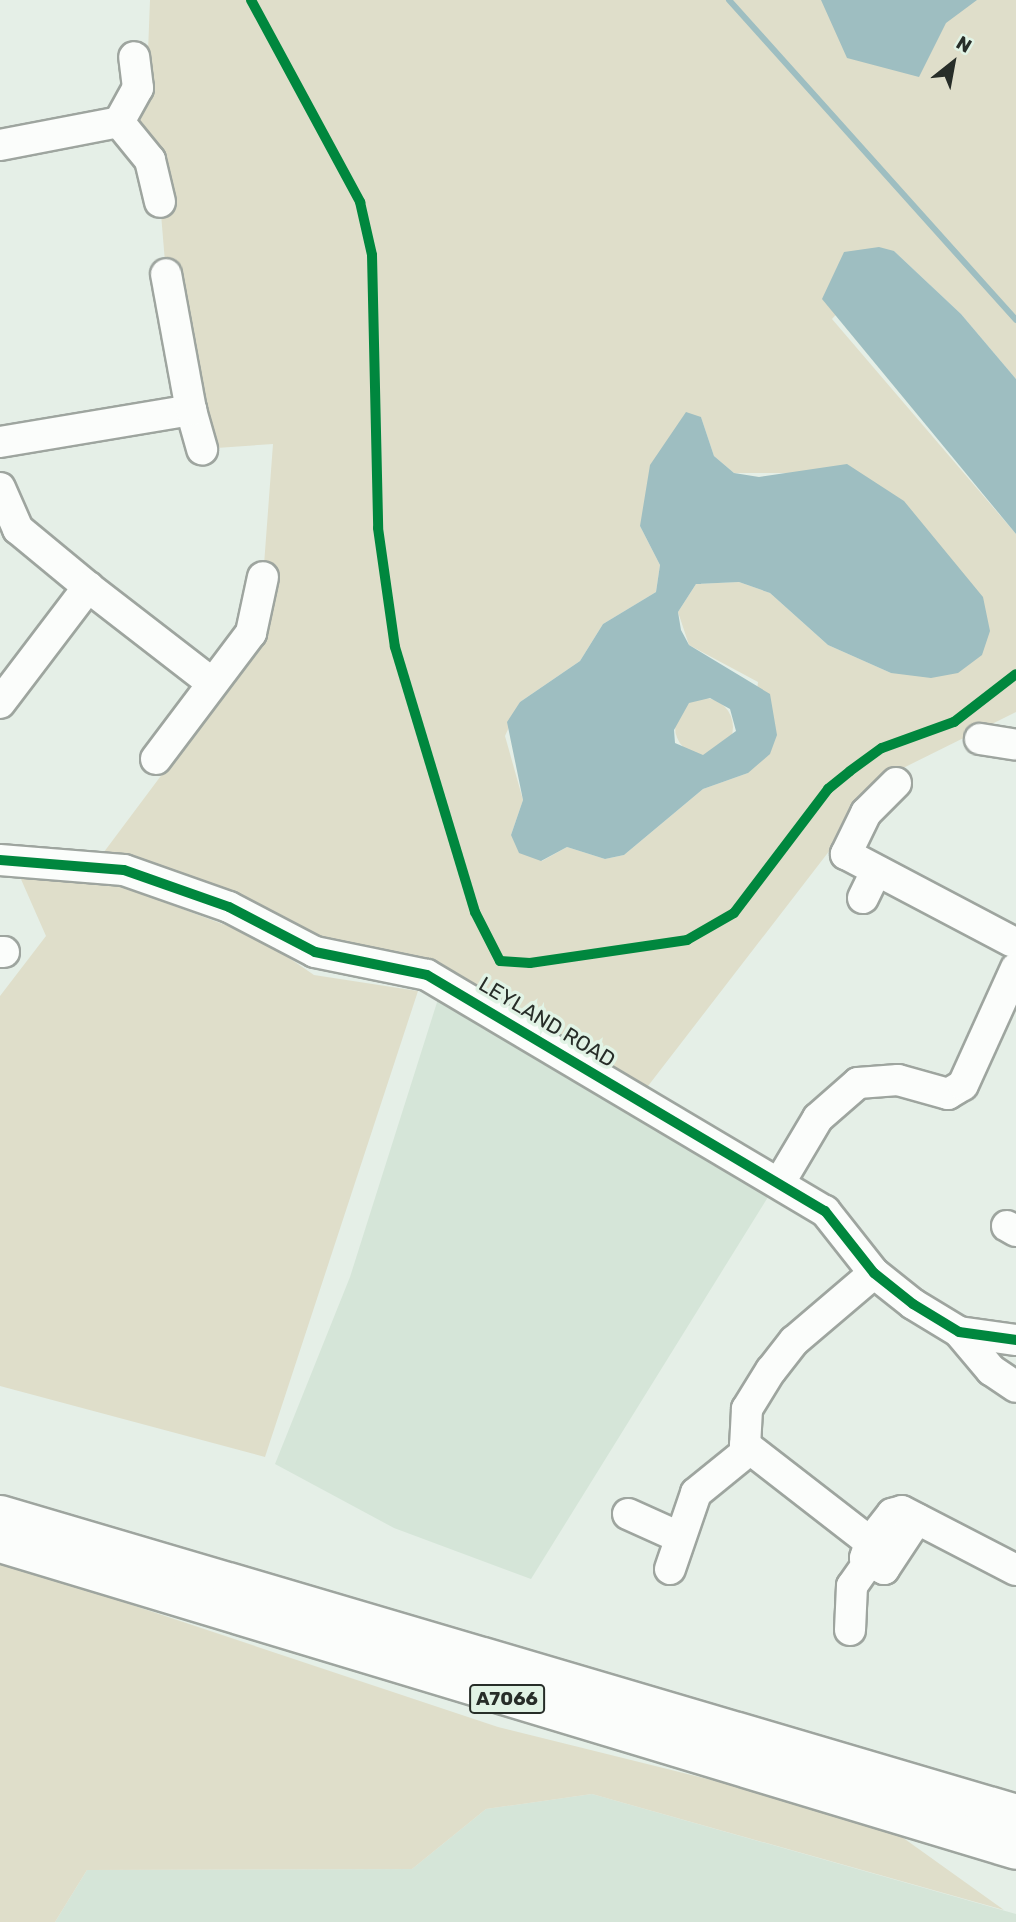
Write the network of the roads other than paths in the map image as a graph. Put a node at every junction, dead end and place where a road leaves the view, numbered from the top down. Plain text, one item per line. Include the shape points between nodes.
1 (134, 57) dead end
2 (119, 122) junction
3 (0, 145) edge
4 (160, 202) dead end
5 (166, 274) dead end
6 (191, 410) junction
7 (0, 442) edge
8 (202, 449) dead end
9 (0, 488) edge
10 (6, 521) edge
11 (263, 577) dead end
12 (88, 587) junction
13 (212, 683) junction
14 (0, 703) edge
15 (980, 738) dead end
16 (1016, 745) edge
17 (156, 759) dead end
18 (896, 783) dead end
19 (0, 860) edge
20 (876, 871) junction
21 (863, 898) dead end
22 (1015, 947) edge
23 (780, 1182) junction
24 (874, 1273) junction
25 (959, 1332) junction
26 (1016, 1340) edge
27 (1016, 1387) edge
28 (749, 1450) junction
29 (0, 1514) edge
30 (628, 1514) dead end
31 (679, 1537) junction
32 (0, 1543) edge
33 (869, 1552) junction
34 (670, 1569) dead end
35 (1016, 1570) edge
36 (850, 1630) dead end
37 (1016, 1813) edge
38 (1016, 1850) edge

1 - 2 street via 138,88
2 - 3 street
2 - 4 street via 150,160
5 - 6 street
6 - 7 street
6 - 8 street
9 - 10 street
10 - 12 street
11 - 13 street via 251,633
12 - 13 street
12 - 14 street
13 - 17 street
15 - 16 street
18 - 20 street via 866,813 846,854
19 - 23 street, LEYLAND ROAD via 124,870 229,907 315,951 427,975
20 - 21 street
20 - 22 street
22 - 23 street via 963,1085 948,1094 898,1080 858,1083 818,1118
23 - 24 street, LEYLAND ROAD via 830,1214
24 - 25 street, LEYLAND ROAD
24 - 28 street via 794,1341 760,1385 745,1419
25 - 26 street, LEYLAND ROAD
25 - 27 street, LEYLAND ROAD via 991,1370
28 - 31 street via 696,1493
28 - 33 street
29 - 37 main road, A7066
30 - 31 street
31 - 34 street
32 - 38 main road, A7066
33 - 35 street via 895,1511
33 - 36 street via 842,1589

